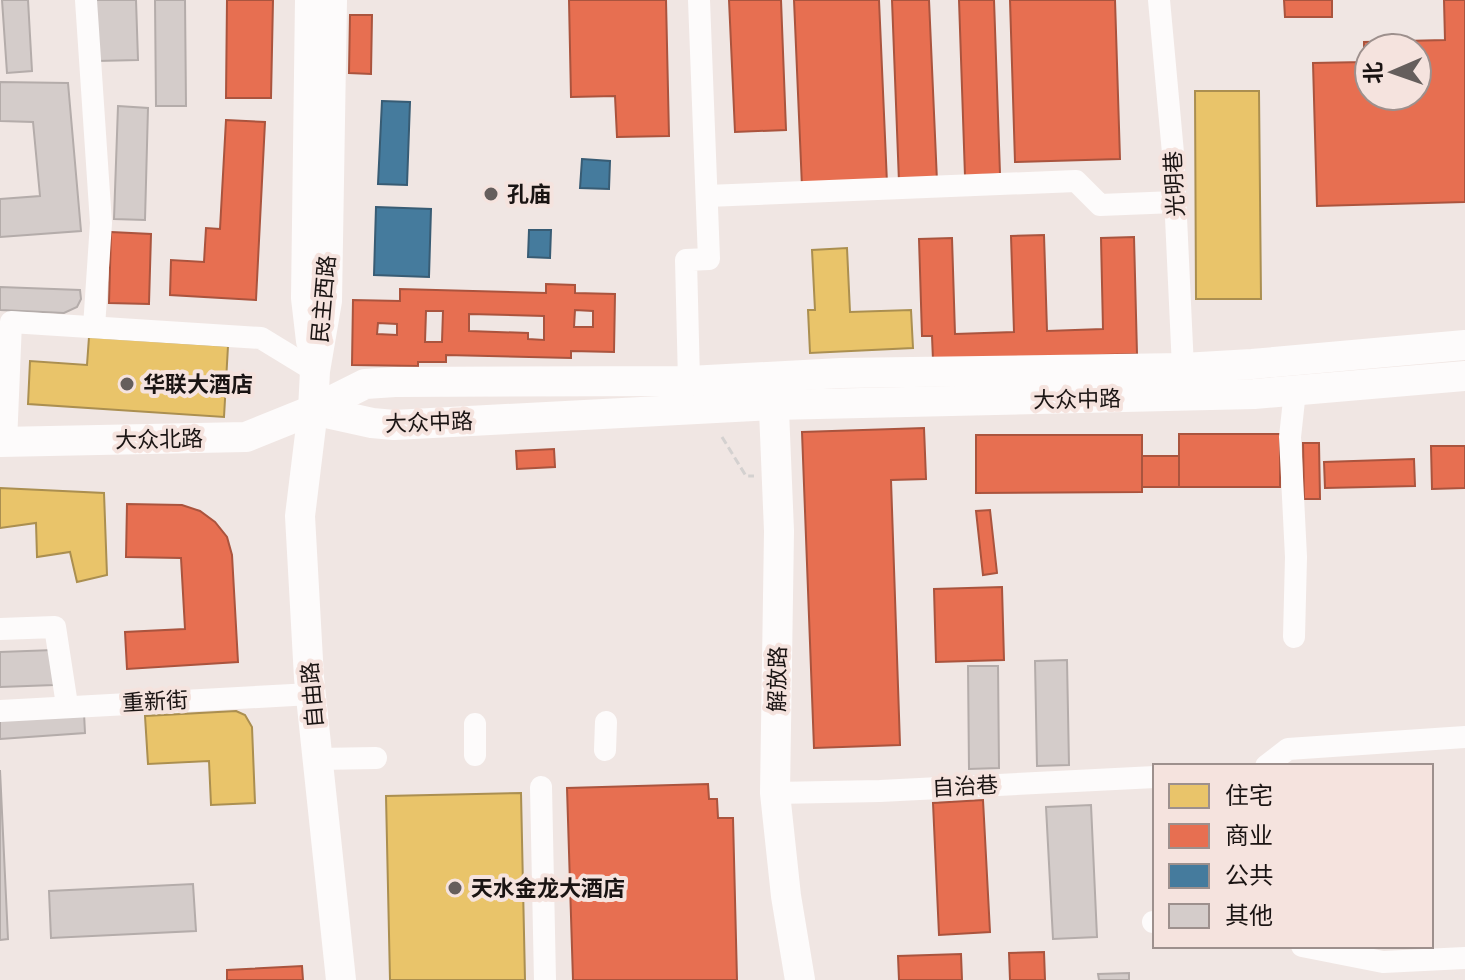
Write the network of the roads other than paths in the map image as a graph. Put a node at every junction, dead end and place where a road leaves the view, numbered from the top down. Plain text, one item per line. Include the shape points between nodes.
1 (86, 0) edge
2 (310, 0) edge
3 (332, 0) edge
4 (699, 0) edge
5 (1159, 0) edge
6 (707, 196) junction
7 (1175, 202) junction
8 (94, 327) junction
9 (1465, 345) edge
10 (1183, 368) junction
11 (315, 371) junction
12 (1465, 376) edge
13 (689, 381) junction
14 (773, 390) junction
15 (1295, 391) junction
16 (313, 410) junction
17 (3, 443) edge
18 (0, 629) edge
19 (1294, 637) dead end
20 (311, 694) junction
21 (67, 705) junction
22 (0, 711) edge
23 (606, 722) dead end
24 (475, 724) dead end
25 (1465, 737) edge
26 (605, 750) dead end
27 (475, 755) dead end
28 (376, 758) dead end
29 (318, 759) junction
30 (1269, 764) edge
31 (1153, 777) edge
32 (541, 787) dead end
33 (775, 793) junction
34 (1312, 948) edge
35 (1465, 958) edge
36 (341, 980) edge
37 (545, 980) edge
38 (800, 980) edge

1 - 8 street via 101,223
2 - 11 main road, 民主西路 via 306,298
3 - 11 main road, 民主西路 via 327,301
4 - 6 street
5 - 7 street, 光明巷
6 - 7 street via 1076,181 1100,205
6 - 13 street via 709,259 686,260
7 - 10 street, 光明巷
8 - 11 street via 261,338
8 - 17 street via 11,322
9 - 10 main road, 大众中路
10 - 14 main road, 大众中路
11 - 16 main road, 自由路
12 - 15 main road, 大众中路
13 - 14 main road, 大众中路
13 - 16 main road, 大众中路 via 365,384
14 - 15 main road, 大众中路 via 1161,397
14 - 16 main road, 大众中路 via 394,425
14 - 33 main road, 解放路 via 779,531
15 - 19 street via 1290,437
16 - 17 main road, 大众北路 via 246,437
16 - 20 main road, 自由路 via 300,516
18 - 21 street via 55,627
20 - 21 street, 重新街
20 - 29 main road, 自由路
21 - 22 street, 重新街
23 - 26 street
24 - 27 street
25 - 30 street via 1288,749
28 - 29 street
29 - 36 main road, 自由路
31 - 33 street, 自治巷
32 - 37 street
33 - 38 main road, 解放路
34 - 35 street via 1383,962

